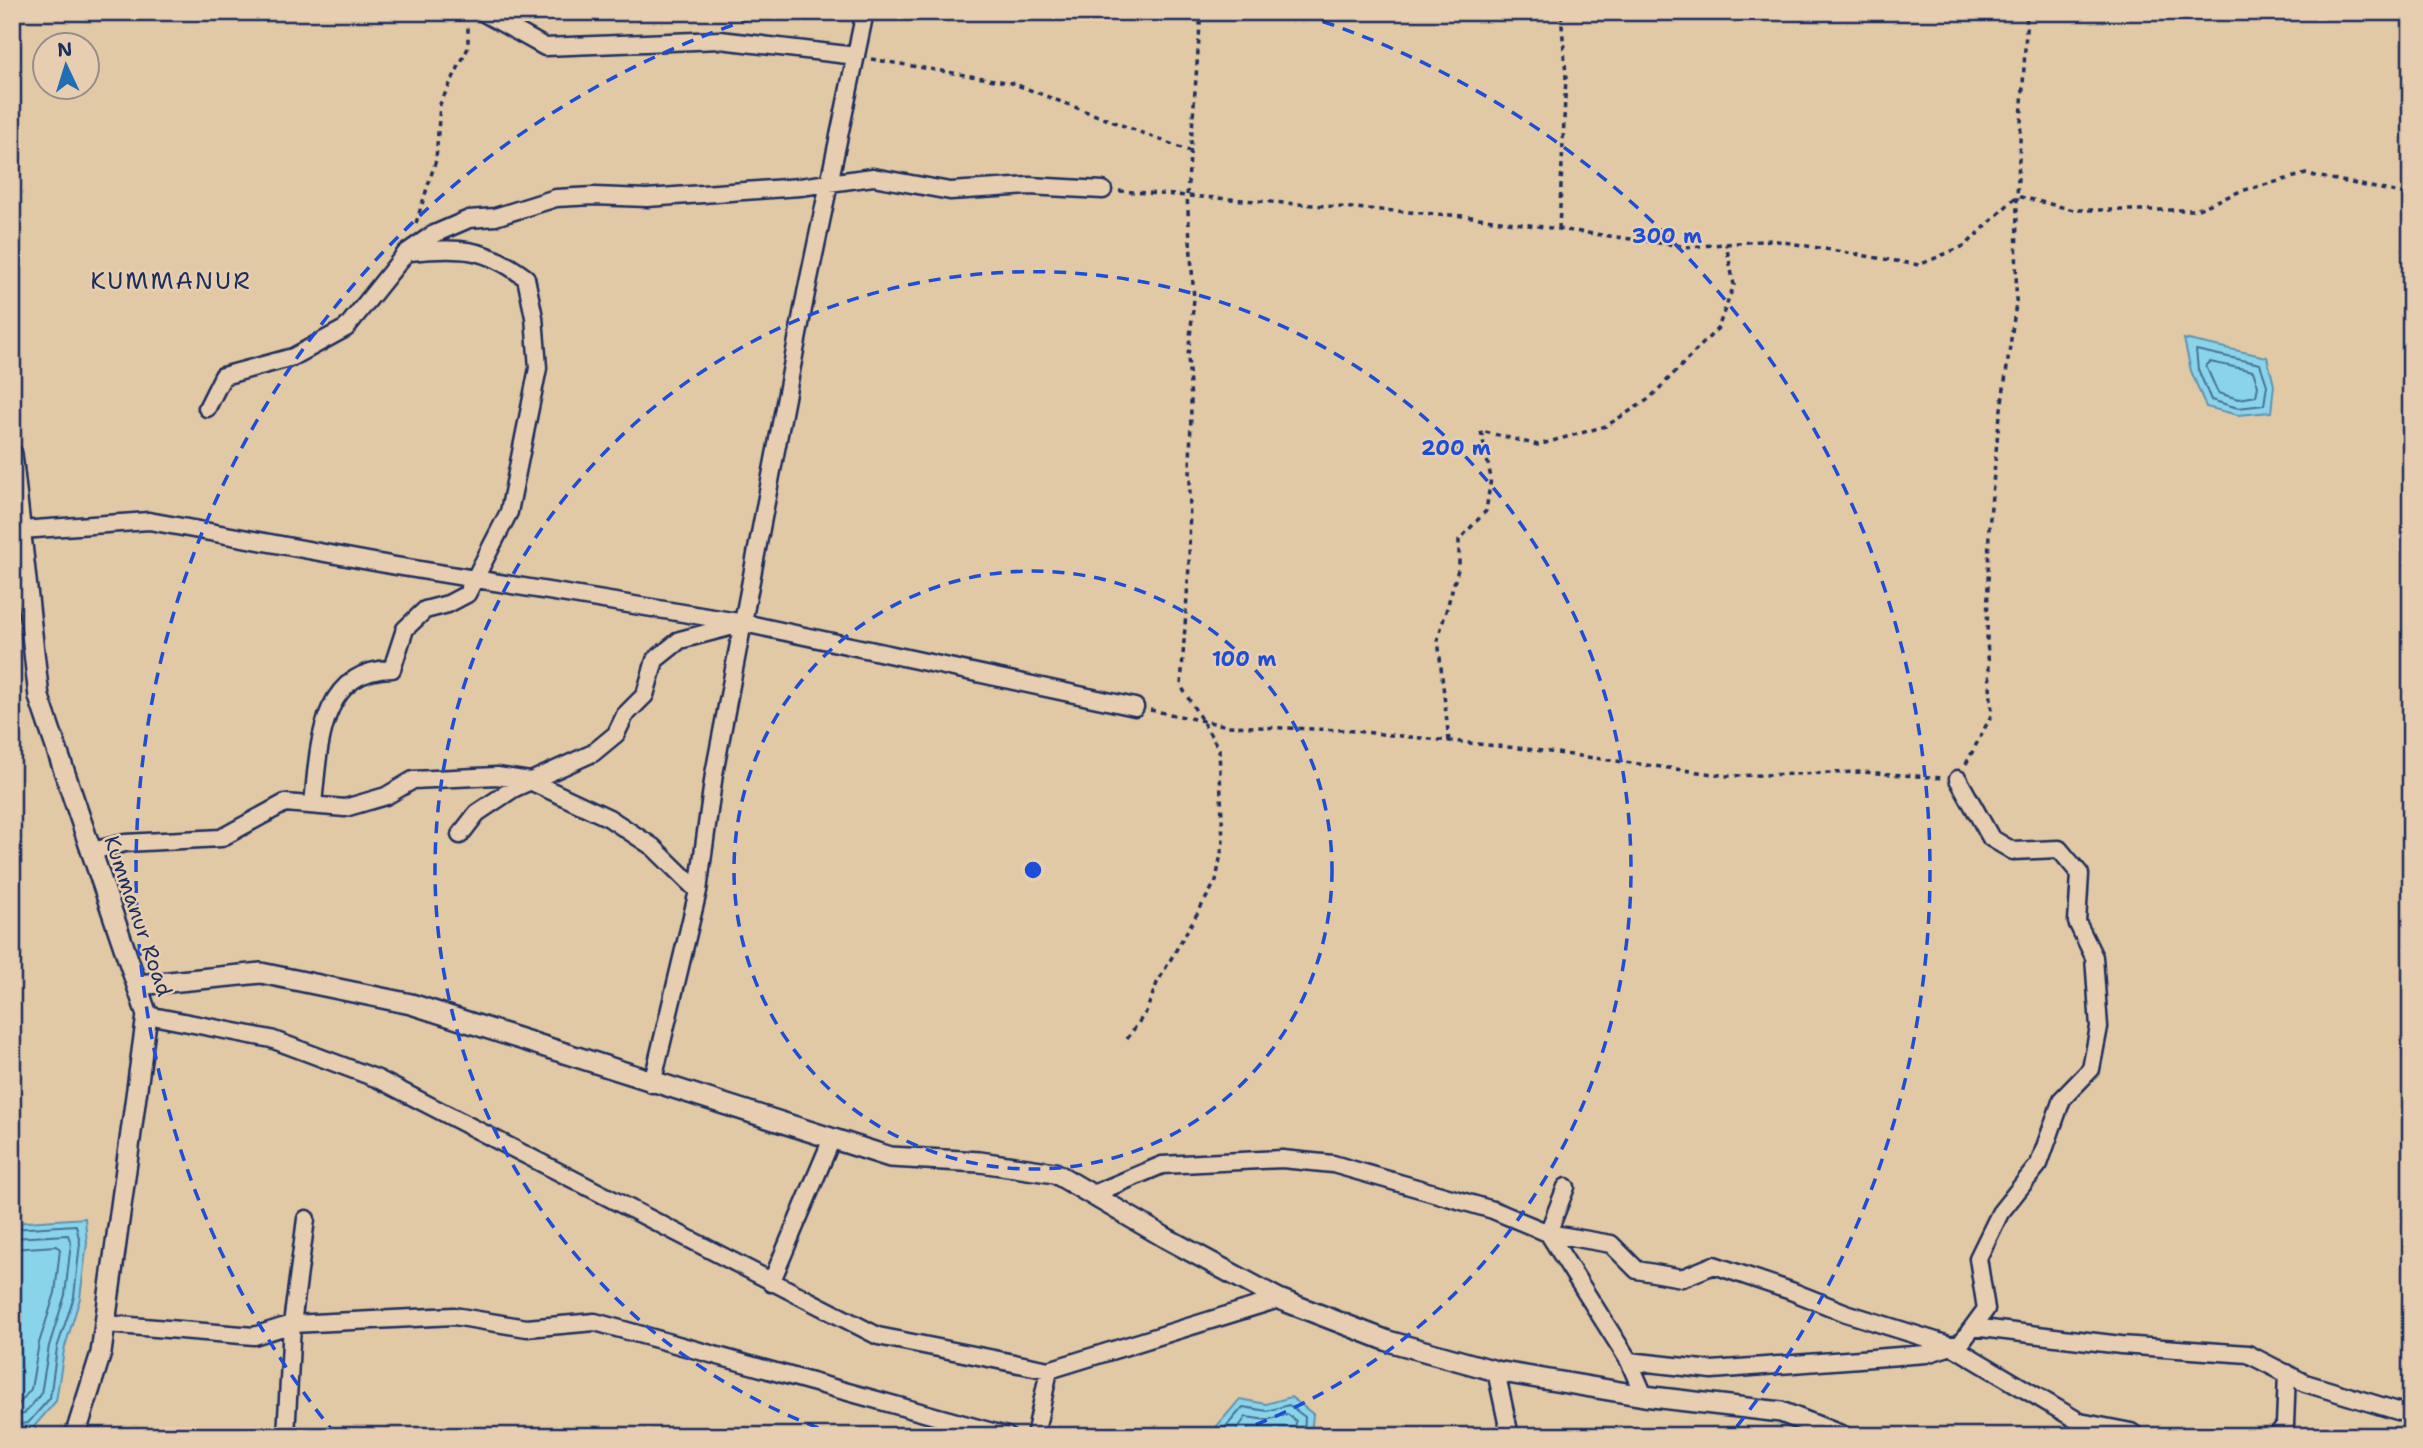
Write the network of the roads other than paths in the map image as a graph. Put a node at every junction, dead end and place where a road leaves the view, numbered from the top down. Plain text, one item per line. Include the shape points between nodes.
1 (482, 12) edge
2 (864, 12) edge
3 (856, 56) junction
4 (829, 181) junction
5 (1103, 190) road end
6 (406, 253) junction
7 (207, 408) dead end
8 (12, 454) edge
9 (20, 530) junction
10 (476, 580) junction
11 (744, 623) junction
12 (1135, 707) road end
13 (1958, 779) road end
14 (530, 781) junction
15 (313, 804) junction
16 (460, 835) dead end
17 (92, 851) junction
18 (698, 891) junction
19 (138, 985) junction
20 (147, 1015) junction
21 (652, 1084) junction
22 (831, 1140) junction
23 (1566, 1187) dead end
24 (1091, 1195) junction
25 (306, 1219) dead end
26 (1548, 1233) junction
27 (771, 1283) junction
28 (1279, 1298) junction
29 (106, 1324) junction
30 (292, 1324) junction
31 (1973, 1327) junction
32 (1952, 1346) junction
33 (1629, 1361) junction
34 (1049, 1370) junction
35 (1496, 1371) junction
36 (2287, 1373) junction
37 (1644, 1396) junction
38 (2411, 1415) edge
39 (79, 1435) edge
40 (286, 1436) edge
41 (1007, 1436) edge
42 (1035, 1436) edge
43 (1510, 1436) edge
44 (1842, 1436) edge
45 (2136, 1436) edge
46 (2277, 1436) edge

1 - 3 street via 545,47 720,40
2 - 3 street
3 - 4 street
4 - 5 street via 873,177 950,191 1030,186
4 - 6 street via 648,198 556,198 495,217 469,219
4 - 11 street
6 - 7 street via 346,328 293,357 223,376
6 - 10 street via 454,248 500,258 526,278 538,368 509,512
8 - 9 street, Kummanur Road
9 - 10 street via 149,521
9 - 17 street, Kummanur Road via 39,697
10 - 11 street
10 - 15 street via 467,594 425,610 405,629 392,669 373,669 343,684 321,734
11 - 12 street
11 - 14 street via 680,640 655,660 645,695 625,715 617,734 593,752
11 - 18 street via 714,774
13 - 31 street via 1991,838 2013,851 2059,849 2080,874 2077,922 2094,957 2099,1027 2091,1069 2062,1099 2039,1164 2000,1213 1978,1258 1986,1309
14 - 15 street via 497,776 413,780 386,796 345,808
14 - 16 street via 477,813
14 - 18 street via 620,825 653,847
15 - 17 street via 285,803 221,838 125,843
17 - 19 street, Kummanur Road
18 - 21 street
19 - 20 street, Kummanur Road
19 - 21 street via 261,973 411,1004
20 - 27 street via 271,1039 378,1079 665,1224
20 - 29 street, Kummanur Road
21 - 22 street
22 - 24 street via 890,1157 980,1162 1055,1173
22 - 27 street
23 - 26 street
24 - 26 street via 1162,1165 1282,1159 1333,1164 1403,1182
24 - 28 street
25 - 30 street
26 - 32 street via 1611,1244 1637,1270 1682,1278 1714,1265
26 - 33 street
27 - 34 street via 878,1336
28 - 34 street
28 - 35 street via 1388,1341
29 - 30 street via 254,1336
29 - 39 street, Kummanur Road
30 - 40 street
30 - 41 street via 454,1316 527,1328 596,1322
31 - 32 street via 1961,1343
31 - 36 street via 2248,1354
32 - 33 street via 1926,1354 1724,1370
32 - 45 street via 2080,1422
33 - 37 street
34 - 42 street
35 - 37 street
35 - 43 street
36 - 38 street via 2305,1383
36 - 46 street via 2285,1425
37 - 44 street via 1781,1412

